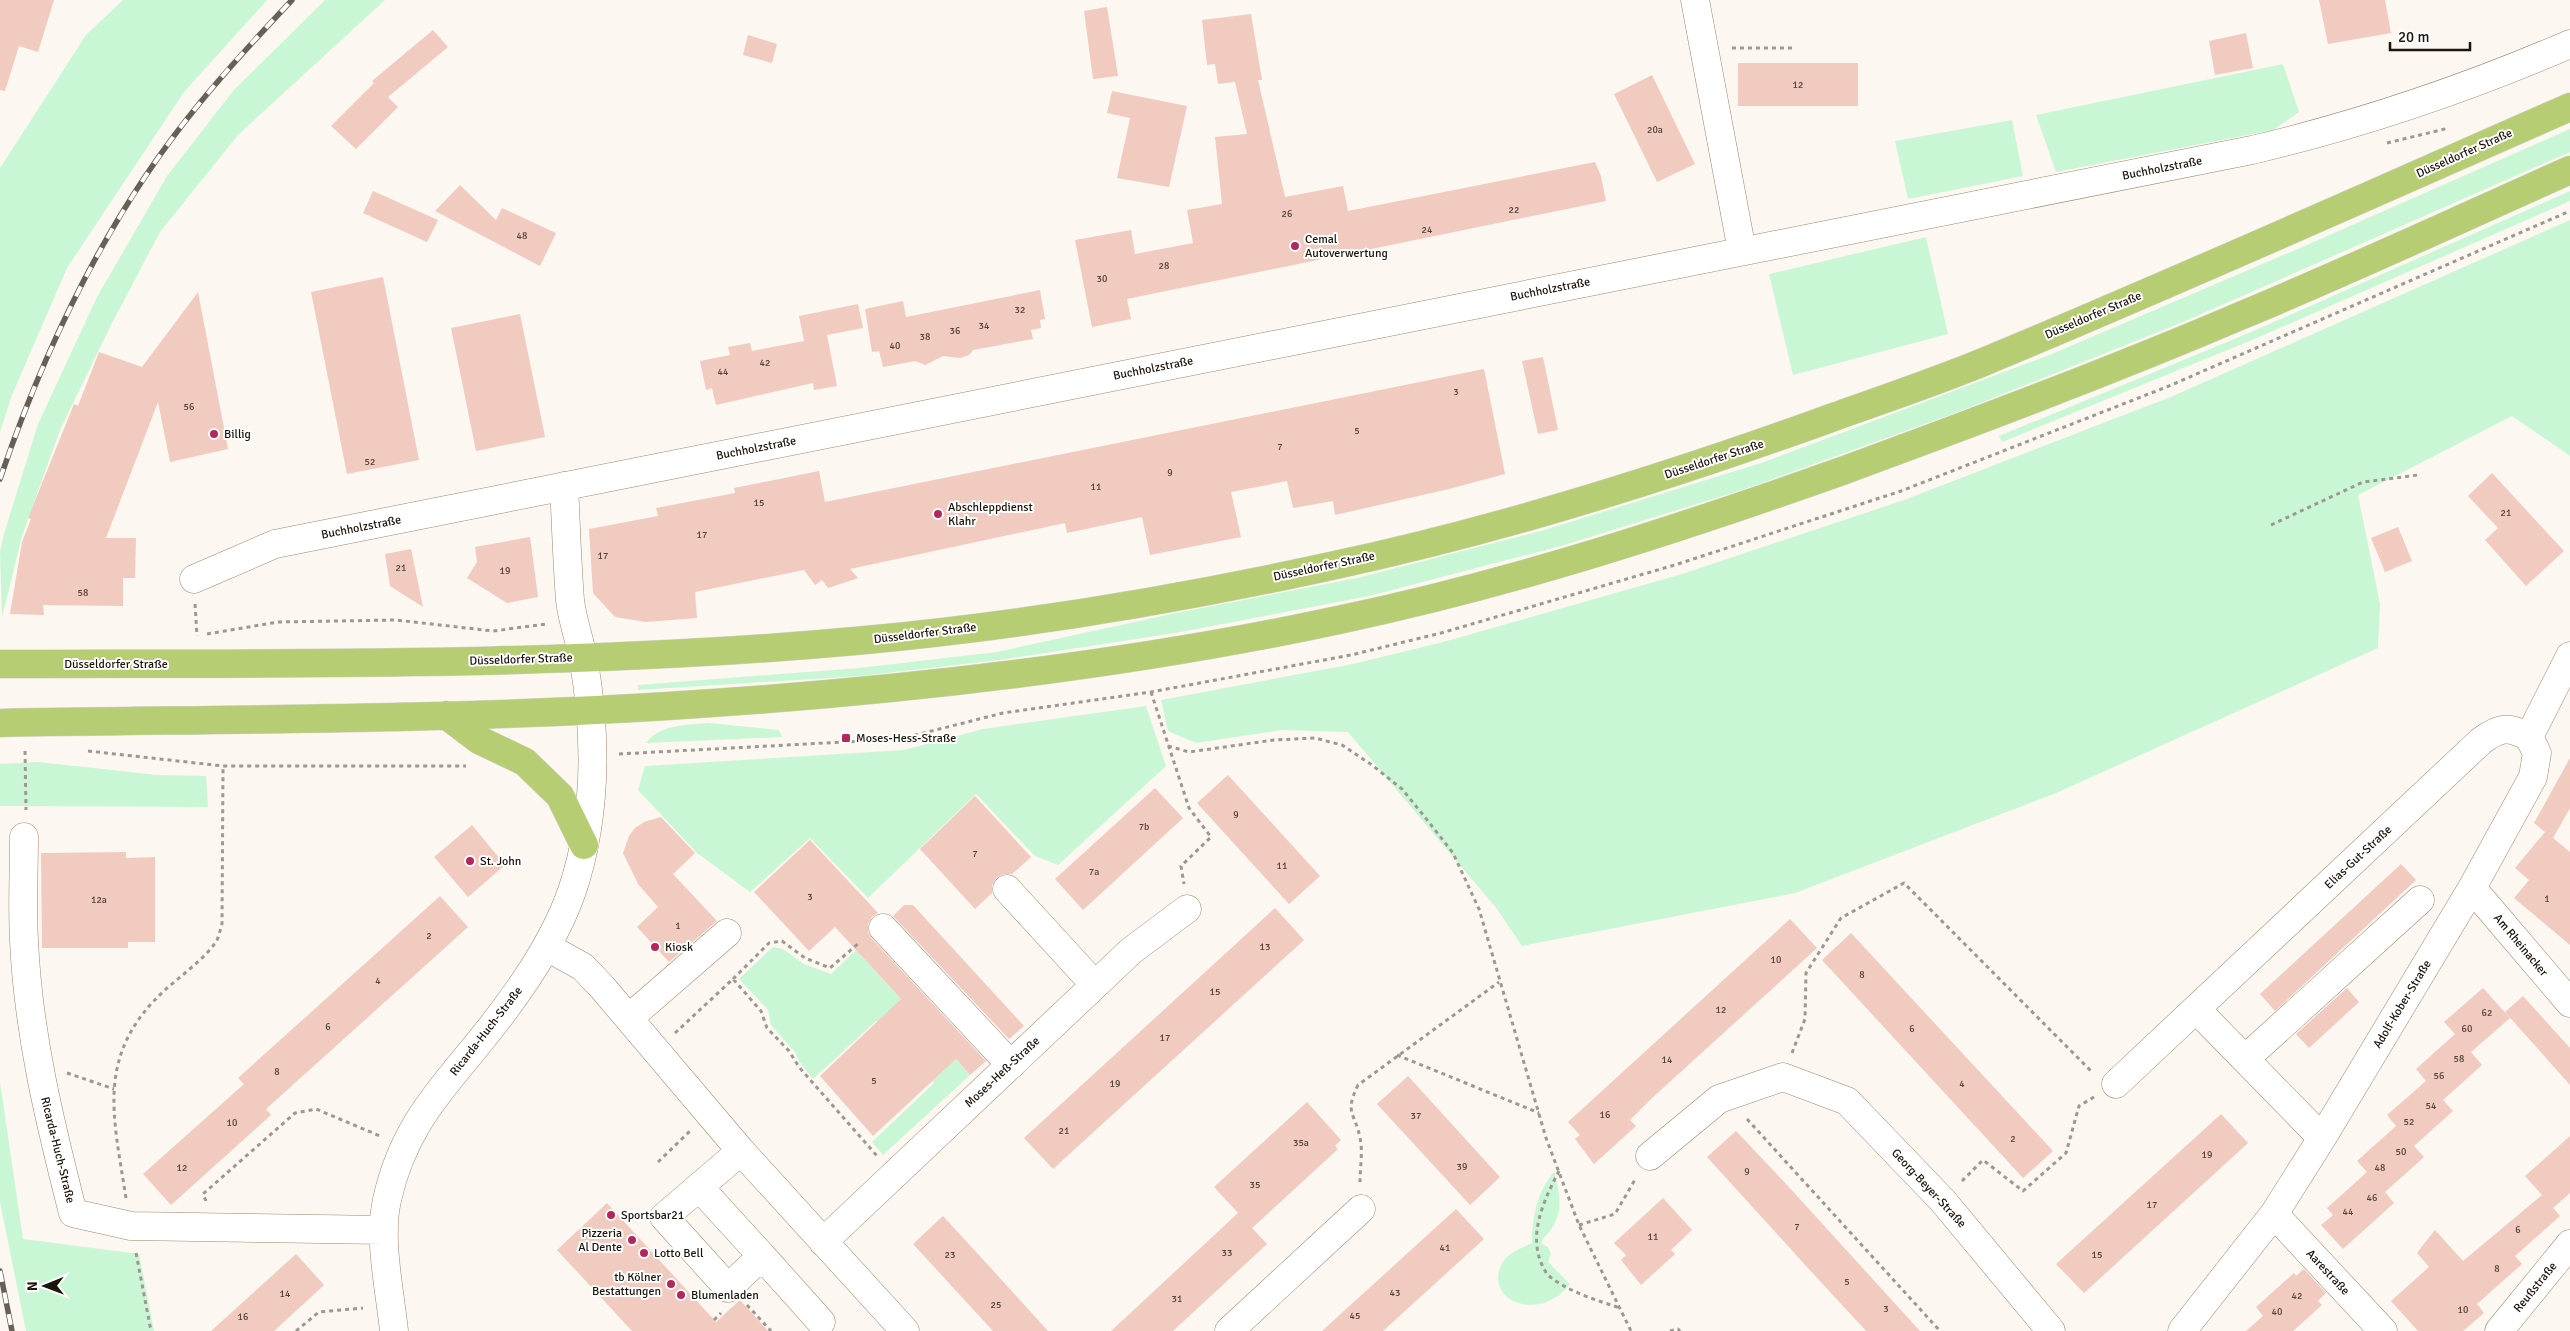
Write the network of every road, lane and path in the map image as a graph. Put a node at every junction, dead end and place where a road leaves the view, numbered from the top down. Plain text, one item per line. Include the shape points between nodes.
1 (1695, 0) edge
2 (2570, 44) edge
3 (1796, 48) dead end
4 (1704, 49) junction
5 (2570, 106) edge
6 (2570, 170) edge
7 (1742, 251) junction
8 (2418, 475) dead end
9 (564, 486) junction
10 (2271, 525) dead end
11 (194, 579) dead end
12 (574, 621) junction
13 (187, 636) dead end
14 (2570, 656) edge
15 (583, 657) junction
16 (0, 664) edge
17 (1151, 692) dead end
18 (590, 709) junction
19 (446, 715) junction
20 (0, 723) edge
21 (2529, 737) junction
22 (1168, 746) junction
23 (83, 750) dead end
24 (17, 751) dead end
25 (25, 751) junction
26 (35, 751) dead end
27 (223, 766) junction
28 (475, 766) dead end
29 (26, 808) dead end
30 (24, 837) dead end
31 (584, 845) junction
32 (2472, 888) junction
33 (1008, 889) dead end
34 (2420, 900) dead end
35 (1187, 909) joint
36 (883, 928) joint
37 (728, 933) dead end
38 (547, 947) junction
39 (733, 979) junction
40 (1499, 982) junction
41 (1095, 985) junction
42 (2570, 1003) edge
43 (2196, 1009) junction
44 (629, 1018) junction
45 (656, 1050) junction
46 (1397, 1054) junction
47 (2245, 1059) junction
48 (38, 1063) junction
49 (1011, 1065) junction
50 (1784, 1077) junction
51 (2116, 1084) junction
52 (114, 1089) junction
53 (1727, 1096) junction
54 (1539, 1113) junction
55 (686, 1136) dead end
56 (2322, 1138) junction
57 (404, 1144) junction
58 (741, 1151) junction
59 (1650, 1156) joint
60 (658, 1162) dead end
61 (1559, 1171) junction
62 (893, 1175) junction
63 (699, 1187) junction
64 (1944, 1200) junction
65 (1360, 1209) joint
66 (2274, 1214) junction
67 (1579, 1225) junction
68 (131, 1226) junction
69 (216, 1228) junction
70 (384, 1230) junction
71 (823, 1242) junction
72 (2570, 1244) edge
73 (762, 1256) junction
74 (740, 1298) dead end
75 (1620, 1309) junction
76 (392, 1318) edge
77 (821, 1322) dead end
78 (1630, 1329) edge
79 (151, 1331) edge
80 (296, 1331) edge
81 (771, 1331) edge
82 (905, 1331) edge
83 (1229, 1331) edge
84 (1626, 1331) edge
85 (1670, 1331) edge
86 (1680, 1331) edge
87 (1940, 1331) edge
88 (2051, 1331) edge
89 (2182, 1331) edge
90 (2383, 1331) edge
91 (2499, 1331) edge

1 - 4 street
2 - 7 street, Buchholzstraße via 2324,133
3 - 4 path
4 - 7 street
5 - 15 main road, Düsseldorfer Straße via 1975,366 1721,458 1516,520 1332,566 1017,622 857,641
6 - 18 main road via 2242,316 1993,416 1737,508 1530,573 1344,619 1160,653 1010,675 861,692
7 - 9 street, Buchholzstraße
8 - 10 path via 2363,482
9 - 11 street, Buchholzstraße via 275,544
9 - 12 street via 570,601
12 - 13 path via 493,630 396,620 300,621
12 - 15 street
14 - 21 street
15 - 16 main road, Düsseldorfer Straße
15 - 18 street
17 - 22 path
18 - 19 main road
18 - 31 street, Ricarda-Huch-Straße via 591,811
19 - 20 main road
19 - 31 main road via 479,740 525,762 560,796
21 - 32 street, Adolf-Kober-Straße via 2537,754 2534,777
21 - 43 street, Elias-Gut-Straße via 2513,729 2495,731 2481,741
22 - 35 path via 1189,808 1210,837 1182,866
22 - 40 path via 1189,752 1274,740 1315,738 1342,745 1372,764 1402,789 1453,853 1479,909
23 - 27 path
24 - 25 path
25 - 26 path
25 - 29 path
27 - 28 path
27 - 52 path via 222,924 216,941 146,1008 127,1037 115,1068
30 - 48 street, Ricarda-Huch-Straße via 24,940
31 - 38 street, Ricarda-Huch-Straße via 572,891
32 - 42 street, Am Rheinacker
32 - 56 street, Adolf-Kober-Straße
33 - 41 street
34 - 47 street
35 - 41 street, Moses-Heß-Straße via 1131,951
36 - 39 path via 870,933 830,968 805,958 782,941 769,943
36 - 49 street
37 - 44 street
38 - 44 street via 583,967
38 - 57 street, Ricarda-Huch-Straße via 505,1010 425,1108
39 - 45 path
39 - 62 path via 761,1011 767,1028
40 - 46 path
40 - 54 path
41 - 49 street, Moses-Heß-Straße
43 - 47 street
43 - 51 street, Elias-Gut-Straße
44 - 45 street
45 - 58 street
46 - 54 path
46 - 65 path via 1358,1084 1352,1097 1351,1115 1360,1138
47 - 56 street
48 - 52 path
48 - 68 street, Ricarda-Huch-Straße via 73,1213
49 - 62 street, Moses-Heß-Straße
50 - 51 path via 1805,1020 1806,973 1841,918 1904,882 2093,1074
50 - 53 street
50 - 64 street, Georg-Beyer-Straße via 1847,1101
51 - 64 path via 2079,1106 2066,1153 2023,1191 1982,1160
52 - 68 path via 113,1114
53 - 59 street
53 - 87 path
54 - 61 path
55 - 60 path
56 - 66 street, Adolf-Kober-Straße
57 - 69 path via 316,1109 295,1113 203,1194
57 - 70 street, Ricarda-Huch-Straße via 386,1201
58 - 63 street
58 - 71 street
59 - 67 path via 1615,1214
61 - 67 path
61 - 75 path via 1541,1210 1536,1236 1539,1258 1548,1275 1589,1298
62 - 71 street, Moses-Heß-Straße
63 - 73 street
63 - 73 street via 664,1217 728,1288
64 - 88 street, Georg-Beyer-Straße
65 - 83 street
66 - 89 street, Adolf-Kober-Straße
66 - 90 street, Aarestraße
67 - 75 path
68 - 69 street, Ricarda-Huch-Straße
68 - 79 path
69 - 70 street, Ricarda-Huch-Straße
70 - 76 street, Ricarda-Huch-Straße
71 - 82 street
72 - 91 street, Reußstraße
73 - 77 street
74 - 81 path
75 - 78 path
76 - 80 path via 319,1312
78 - 84 path
85 - 86 path

